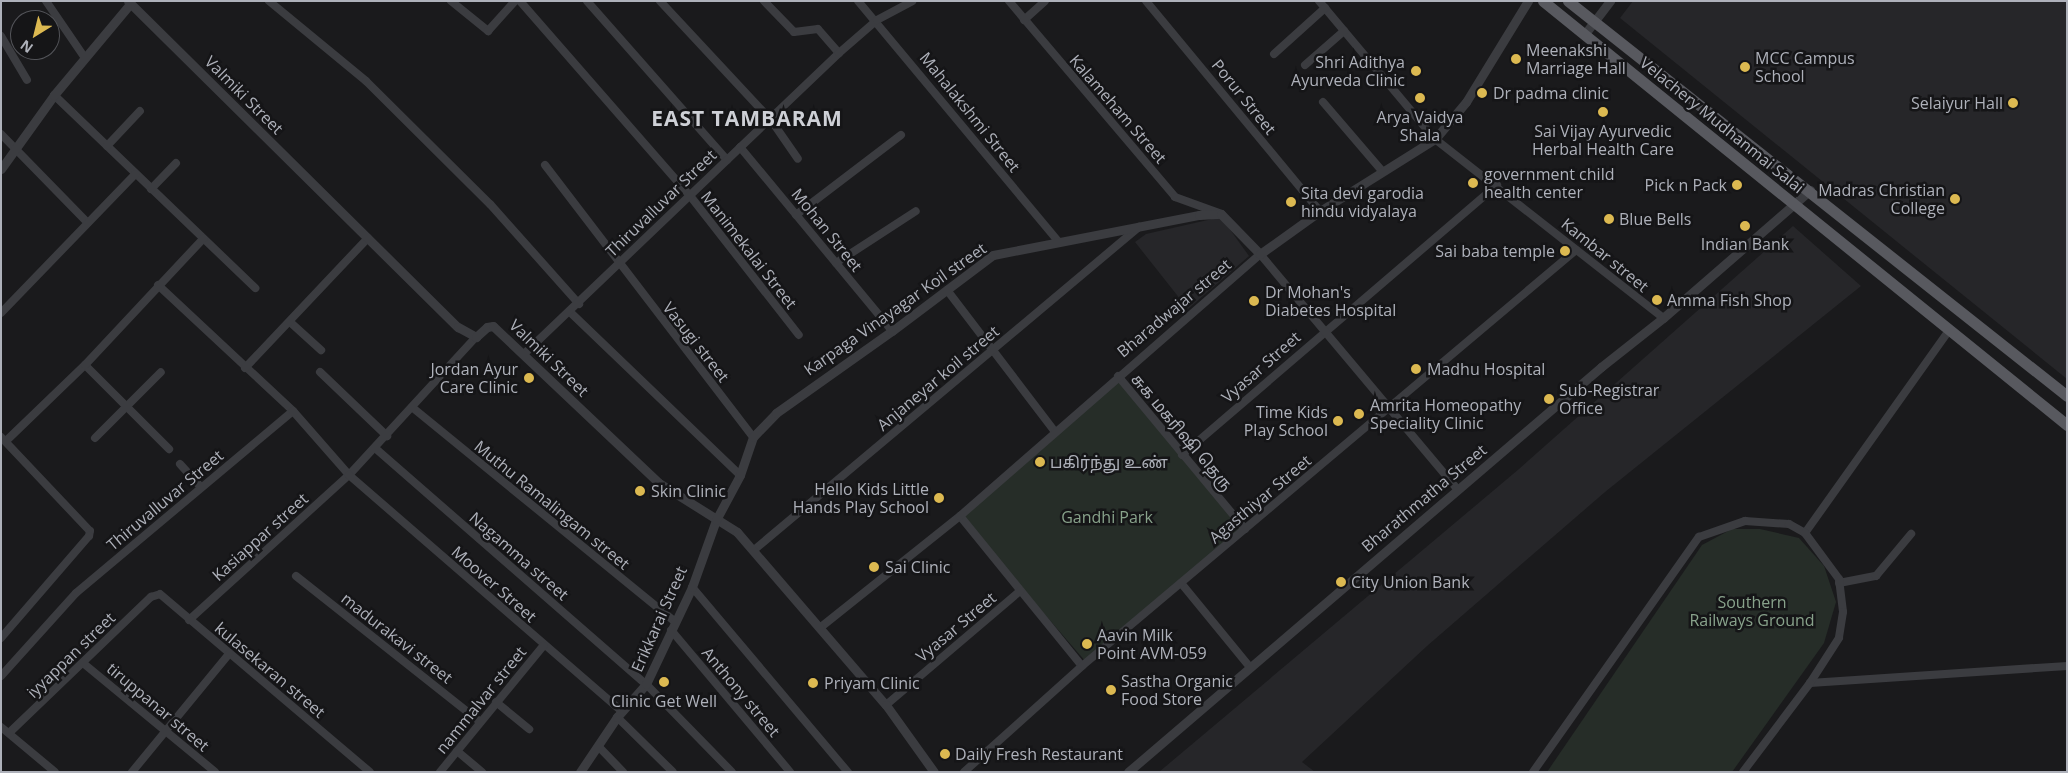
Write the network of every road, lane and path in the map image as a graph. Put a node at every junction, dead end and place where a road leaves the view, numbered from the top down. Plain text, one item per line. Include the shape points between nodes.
1 (46, 1) edge
2 (269, 1) edge
3 (451, 1) edge
4 (515, 1) edge
5 (520, 1) edge
6 (587, 1) edge
7 (660, 1) edge
8 (764, 1) edge
9 (858, 1) edge
10 (912, 1) edge
11 (1009, 1) edge
12 (1045, 1) edge
13 (1146, 1) edge
14 (1319, 1) edge
15 (1528, 1) edge
16 (1544, 1) edge
17 (1568, 1) edge
18 (1610, 1) edge
19 (129, 3) edge
20 (1325, 8) junction
21 (877, 20) junction
22 (1024, 20) junction
23 (1594, 22) junction
24 (1344, 31) junction
25 (1584, 35) junction
26 (1, 36) edge
27 (840, 53) junction
28 (1274, 54) dead end
29 (85, 58) junction
30 (1305, 64) dead end
31 (27, 80) dead end
32 (54, 95) junction
33 (1323, 102) dead end
34 (140, 111) dead end
35 (771, 120) junction
36 (1, 134) edge
37 (901, 135) dead end
38 (1435, 139) junction
39 (106, 146) junction
40 (740, 147) junction
41 (14, 150) junction
42 (798, 159) dead end
43 (727, 160) junction
44 (176, 163) dead end
45 (545, 165) dead end
46 (1, 169) edge
47 (1383, 172) junction
48 (135, 174) junction
49 (1497, 186) junction
50 (152, 189) junction
51 (1810, 190) junction
52 (691, 197) junction
53 (1795, 205) junction
54 (916, 211) dead end
55 (1320, 211) junction
56 (1221, 214) junction
57 (796, 215) junction
58 (88, 223) junction
59 (1139, 227) junction
60 (368, 238) junction
61 (203, 240) junction
62 (1058, 241) junction
63 (1576, 250) junction
64 (1260, 254) junction
65 (617, 263) junction
66 (836, 264) junction
67 (158, 285) junction
68 (255, 288) dead end
69 (947, 290) junction
70 (579, 304) junction
71 (570, 312) junction
72 (1, 313) edge
73 (1663, 318) junction
74 (290, 322) junction
75 (1950, 330) junction
76 (892, 331) junction
77 (1324, 331) junction
78 (798, 335) dead end
79 (476, 337) junction
80 (321, 350) dead end
81 (992, 350) junction
82 (524, 354) junction
83 (85, 365) junction
84 (245, 368) junction
85 (161, 372) dead end
86 (320, 372) dead end
87 (1118, 376) junction
88 (2067, 396) edge
89 (126, 407) junction
90 (413, 408) junction
91 (1389, 408) junction
92 (294, 411) junction
93 (2067, 425) edge
94 (1055, 432) junction
95 (387, 436) junction
96 (753, 437) junction
97 (95, 438) dead end
98 (4, 439) edge
99 (374, 448) junction
100 (169, 450) dead end
101 (1182, 455) junction
102 (180, 464) dead end
103 (349, 475) junction
104 (740, 475) junction
105 (201, 487) junction
106 (1458, 489) junction
107 (960, 516) junction
108 (716, 520) junction
109 (1245, 529) junction
110 (1805, 532) junction
111 (1911, 534) dead end
112 (754, 550) junction
113 (296, 576) dead end
114 (1180, 583) junction
115 (1839, 583) junction
116 (692, 587) junction
117 (1020, 591) junction
118 (151, 597) joint
119 (190, 620) junction
120 (673, 626) junction
121 (821, 627) junction
122 (1, 638) edge
123 (543, 646) junction
124 (229, 654) junction
125 (83, 663) junction
126 (1082, 666) junction
127 (1249, 666) junction
128 (2067, 666) edge
129 (1, 676) edge
130 (1810, 683) junction
131 (646, 684) junction
132 (496, 702) junction
133 (886, 705) junction
134 (620, 715) junction
135 (480, 722) junction
136 (1, 727) edge
137 (529, 729) dead end
138 (165, 730) junction
139 (9, 733) junction
140 (599, 747) junction
141 (457, 751) junction
142 (55, 772) edge
143 (132, 772) edge
144 (215, 772) edge
145 (370, 772) edge
146 (440, 772) edge
147 (482, 772) edge
148 (580, 772) edge
149 (623, 772) edge
150 (672, 772) edge
151 (732, 772) edge
152 (790, 772) edge
153 (848, 772) edge
154 (934, 772) edge
155 (964, 772) edge
156 (1128, 772) edge
157 (1534, 772) edge
158 (1743, 772) edge

1 - 29 street
2 - 70 street via 366,81 490,204
3 - 4 street via 488,31
5 - 52 street, Manimekalai Street
6 - 43 street
7 - 35 street
8 - 27 street via 794,32 818,29
9 - 21 street, Mahalakshmi Street
10 - 21 street, Thiruvalluvar Street
11 - 22 street, Kalameham Street
12 - 22 street
13 - 55 street, Porur Street
14 - 20 street, Kambar street
15 - 38 street, Bharadwajar street via 1466,102
16 - 25 main road, Velachery Mudhanmai Salai
17 - 23 main road
18 - 23 street
19 - 29 street
19 - 60 street, Valmiki Street
20 - 24 street, Kambar street
20 - 28 street
21 - 27 street, Thiruvalluvar Street
21 - 62 street, Mahalakshmi Street
22 - 56 street, Kalameham Street via 1175,197
23 - 25 street
23 - 51 main road
24 - 30 street
24 - 38 street, Kambar street
25 - 53 main road, Velachery Mudhanmai Salai
26 - 31 street
27 - 35 street, Thiruvalluvar Street
29 - 32 street
32 - 39 street
32 - 41 street
33 - 47 street
34 - 39 street
35 - 40 street, Thiruvalluvar Street
35 - 42 street
36 - 41 street
37 - 57 street
38 - 47 street, Bharadwajar street
38 - 49 street, Kambar street
39 - 48 street
40 - 43 street, Thiruvalluvar Street
40 - 57 street, Mohan Street
41 - 46 street
41 - 58 street
43 - 52 street, Thiruvalluvar Street
44 - 50 street
45 - 65 street, Vasugi street
47 - 55 street, Bharadwajar street
48 - 50 street
48 - 58 street
49 - 63 street, Kambar street
49 - 77 street, Vyasar Street
50 - 61 street
51 - 53 street, Bharathmatha Street
51 - 88 main road
52 - 65 street, Thiruvalluvar Street
52 - 78 street, Manimekalai Street
53 - 73 street, Bharathmatha Street
53 - 75 main road, Velachery Mudhanmai Salai
54 - 66 street
55 - 64 street, Bharadwajar street
56 - 59 street, Karpaga Vinayagar Koil street
56 - 64 street
57 - 66 street, Mohan Street
58 - 72 street
59 - 62 street, Karpaga Vinayagar Koil street
59 - 81 street, Anjaneyar koil street
60 - 74 street
60 - 79 street, Valmiki Street via 458,327
61 - 67 street
61 - 68 street
62 - 69 street, Karpaga Vinayagar Koil street via 993,255
63 - 73 street, Kambar street
63 - 91 street, Agasthiyar Street
64 - 77 street
64 - 87 street, Bharadwajar street
65 - 70 street, Thiruvalluvar Street
65 - 96 street, Vasugi street
66 - 76 street, Mohan Street
67 - 83 street
67 - 84 street
69 - 76 street, Karpaga Vinayagar Koil street
69 - 81 street
70 - 71 street, Thiruvalluvar Street
71 - 82 street, Thiruvalluvar Street
71 - 104 street
73 - 106 street, Bharathmatha Street
74 - 80 street
74 - 84 street
75 - 93 main road, Velachery Mudhanmai Salai
75 - 110 street
76 - 96 street, Karpaga Vinayagar Koil street via 776,413
77 - 91 street
77 - 101 street, Vyasar Street
79 - 82 street, Valmiki Street via 487,327 494,326
79 - 90 street, Kasiappar street
81 - 94 street
81 - 112 street, Anjaneyar koil street
82 - 108 street, Valmiki Street via 659,483
83 - 89 street
83 - 98 street
84 - 92 street
85 - 89 street
86 - 95 street
87 - 94 street, Bharadwajar street
87 - 101 street, சுக மகரிஷி தெரு
89 - 97 street
89 - 100 street
90 - 95 street, Kasiappar street
90 - 120 street, Muthu Ramalingam street
91 - 106 street
91 - 109 street, Agasthiyar Street
92 - 103 street
92 - 105 street, Thiruvalluvar Street
94 - 107 street, Bharadwajar street
95 - 99 street, Kasiappar street
96 - 104 street, Karpaga Vinayagar Koil street
98 - 122 street via 90,531
99 - 103 street, Kasiappar street
99 - 131 street, Nagamma street
101 - 109 street, சுக மகரிஷி தெரு
102 - 105 street
103 - 119 street, Kasiappar street
103 - 123 street, Moover Street
104 - 108 street, Karpaga Vinayagar Koil street
105 - 129 street, Thiruvalluvar Street via 76,593
106 - 127 street, Bharathmatha Street
107 - 117 street
107 - 121 street, Bharadwajar street
108 - 112 street, Valmiki Street via 737,532
108 - 116 street, Erikkarai Street
109 - 114 street, Agasthiyar Street
110 - 115 street
110 - 157 street via 1789,524 1745,521 1700,537
111 - 115 street via 1876,576
112 - 121 street, Valmiki Street
113 - 135 street, madurakavi street
114 - 126 street, Agasthiyar Street
114 - 127 street
115 - 130 street via 1843,612 1839,638
116 - 120 street, Erikkarai Street
116 - 153 street
117 - 126 street
117 - 133 street, Vyasar Street
118 - 119 street, kulasekaran street via 160,594
118 - 125 street, iyyappan street
119 - 124 street, kulasekaran street
120 - 131 street, Erikkarai Street
120 - 152 street, Anthony street
121 - 133 street, Valmiki Street
123 - 132 street, nammalvar street
123 - 134 street, Moover Street
124 - 138 street
124 - 145 street, kulasekaran street
125 - 138 street, tiruppanar street
125 - 139 street, iyyappan street
126 - 155 street, Agasthiyar Street
127 - 156 street, Bharathmatha Street
128 - 130 street
130 - 158 street
131 - 134 street, Erikkarai Street
131 - 151 street, Nagamma street
132 - 135 street, nammalvar street
132 - 137 street
133 - 154 street, Valmiki Street
134 - 140 street, Erikkarai Street
134 - 150 street, Moover Street
135 - 141 street, nammalvar street
136 - 139 street
138 - 143 street
138 - 144 street, tiruppanar street
139 - 142 street
140 - 148 street, Erikkarai Street
140 - 149 street
141 - 146 street, nammalvar street
141 - 147 street

